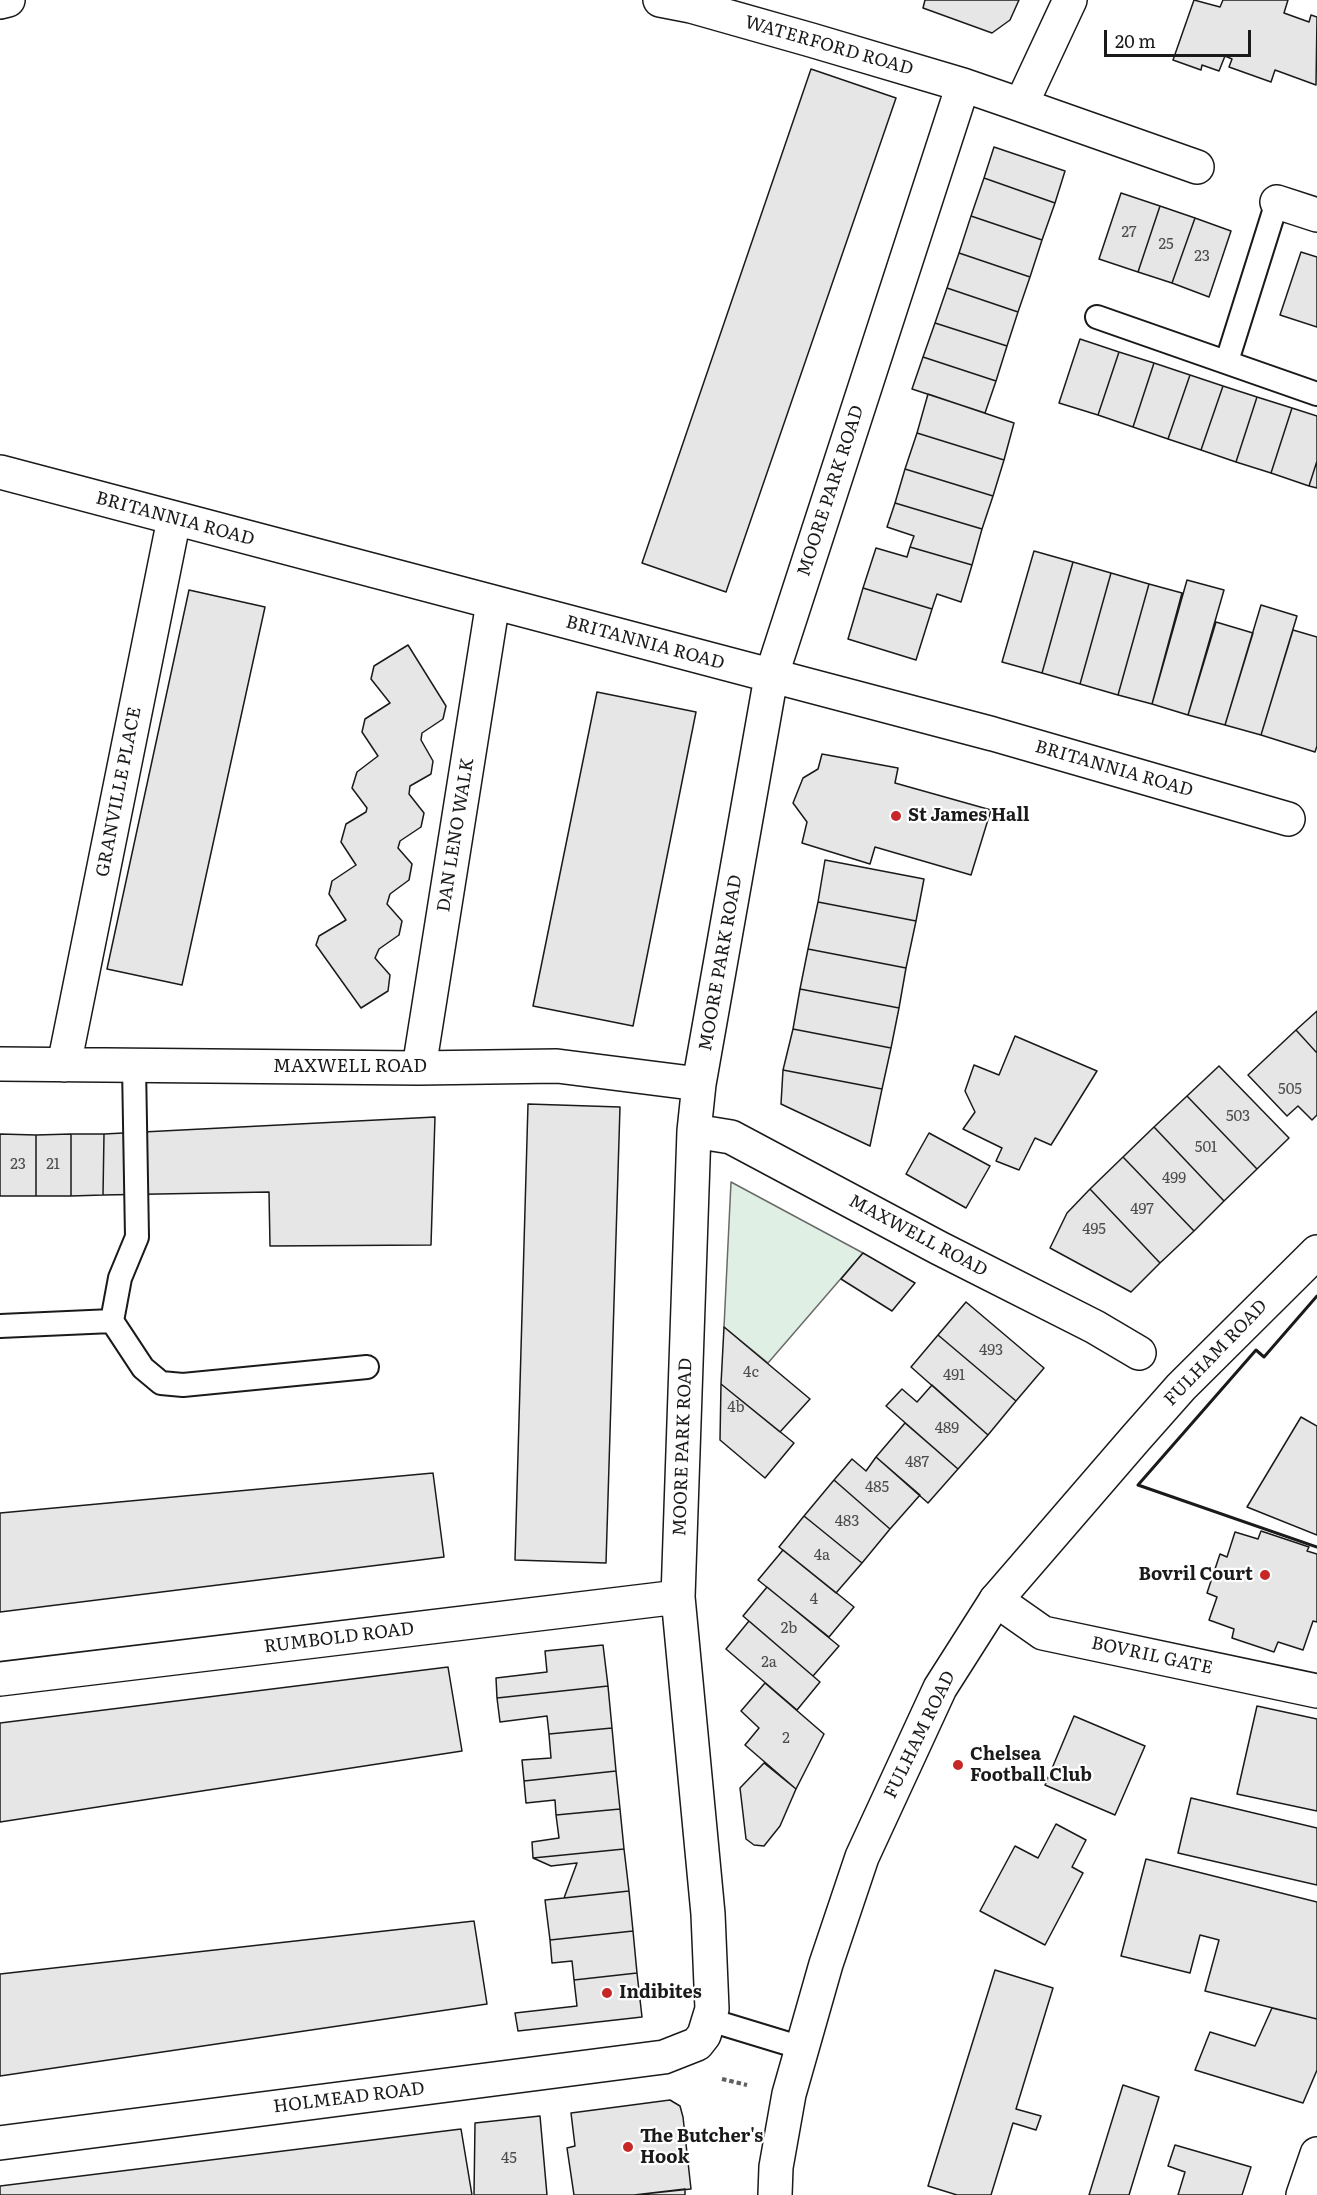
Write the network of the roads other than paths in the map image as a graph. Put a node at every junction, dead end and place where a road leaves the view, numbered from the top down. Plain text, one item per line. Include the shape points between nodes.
1 (8, 0) edge
2 (660, 0) edge
3 (1070, 0) edge
4 (0, 2) edge
5 (963, 86) junction
6 (1021, 105) junction
7 (1197, 167) dead end
8 (1276, 202) joint
9 (1317, 215) edge
10 (1097, 317) dead end
11 (1227, 361) junction
12 (1317, 394) edge
13 (0, 472) edge
14 (174, 519) junction
15 (493, 602) junction
16 (771, 677) junction
17 (1288, 819) dead end
18 (0, 1064) edge
19 (64, 1065) junction
20 (134, 1066) junction
21 (419, 1068) junction
22 (699, 1084) junction
23 (694, 1131) junction
24 (1317, 1252) edge
25 (112, 1321) junction
26 (0, 1326) edge
27 (1138, 1353) dead end
28 (367, 1367) dead end
29 (678, 1597) junction
30 (996, 1600) junction
31 (0, 1679) edge
32 (1317, 1691) edge
33 (703, 2032) junction
34 (802, 2048) junction
35 (0, 2144) edge
36 (1317, 2154) edge
37 (775, 2195) edge
38 (1303, 2195) edge

1 - 4 street
2 - 5 street, WATERFORD ROAD
3 - 6 street
5 - 6 street
5 - 16 street, MOORE PARK ROAD
6 - 7 street
8 - 9 street
8 - 11 lane
10 - 11 lane
11 - 12 lane
13 - 14 street, BRITANNIA ROAD
14 - 15 street, BRITANNIA ROAD
14 - 19 street, GRANVILLE PLACE
15 - 16 street, BRITANNIA ROAD
15 - 21 street, DAN LENO WALK
16 - 17 street, BRITANNIA ROAD via 993,734
16 - 22 street, MOORE PARK ROAD
18 - 19 street, MAXWELL ROAD
19 - 20 street, MAXWELL ROAD
20 - 21 street, MAXWELL ROAD
20 - 25 lane via 137,1237 120,1278
21 - 22 street, MAXWELL ROAD via 557,1066
22 - 23 street, MOORE PARK ROAD
23 - 27 street, MAXWELL ROAD via 730,1137
23 - 29 street, MOORE PARK ROAD
24 - 30 street, FULHAM ROAD via 1181,1387
25 - 26 lane
25 - 28 lane via 143,1368 161,1383 183,1385
29 - 31 street, RUMBOLD ROAD
29 - 33 street, MOORE PARK ROAD via 708,1914 712,2009
30 - 32 street, BOVRIL GATE via 1043,1633
30 - 34 street, FULHAM ROAD via 940,1688 862,1857
33 - 34 lane
33 - 35 street, HOLMEAD ROAD via 664,2057
34 - 37 street, FULHAM ROAD via 789,2094
36 - 38 street

